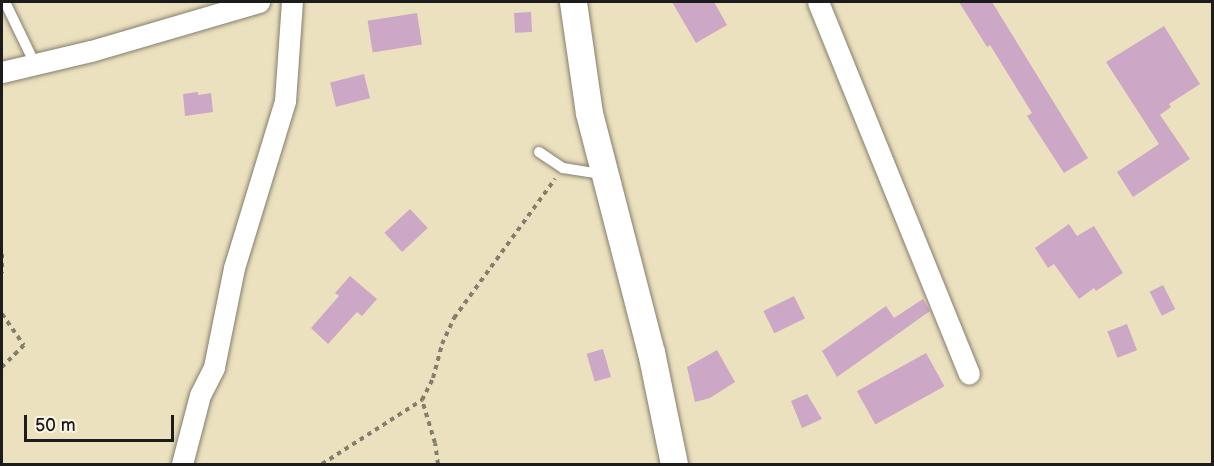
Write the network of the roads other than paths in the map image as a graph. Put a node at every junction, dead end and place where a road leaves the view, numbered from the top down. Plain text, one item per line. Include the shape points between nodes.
1 (5, 2) edge
2 (259, 2) edge
3 (292, 2) edge
4 (573, 2) edge
5 (818, 2) edge
6 (35, 64) junction
7 (2, 72) edge
8 (539, 152) dead end
9 (604, 174) junction
10 (969, 374) dead end
11 (182, 465) edge
12 (674, 465) edge

1 - 6 lane
2 - 6 street
3 - 11 street via 285,101 234,268 214,367 200,395
4 - 9 street via 589,113
5 - 10 street
6 - 7 street
8 - 9 lane via 563,168
9 - 12 street via 654,362

